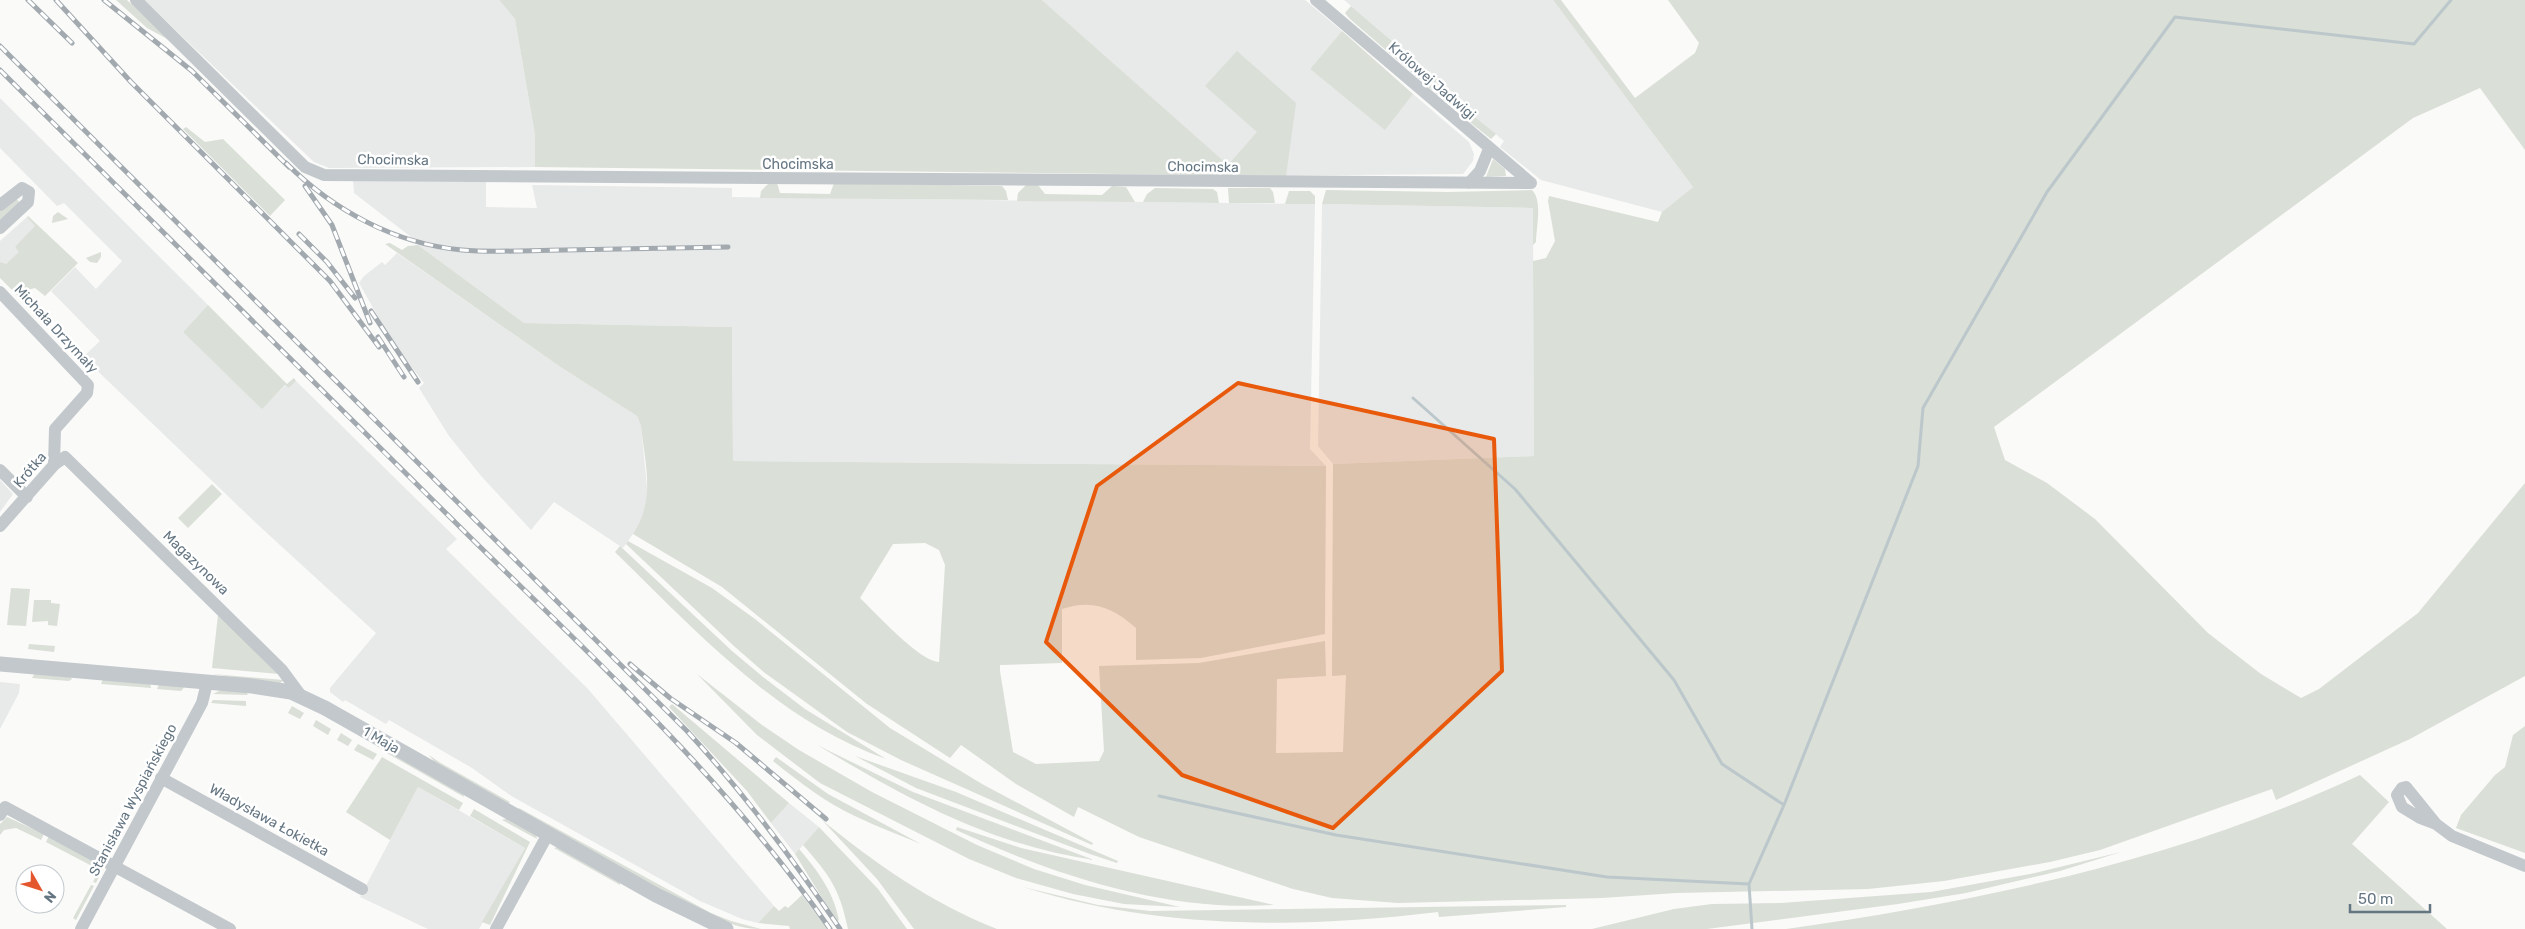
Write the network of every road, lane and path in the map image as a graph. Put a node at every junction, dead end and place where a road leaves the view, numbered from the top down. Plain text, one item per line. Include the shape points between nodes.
1 (136, 0) edge
2 (1316, 0) edge
3 (1489, 149) junction
4 (1469, 183) junction
5 (1530, 183) joint
6 (0, 205) edge
7 (0, 228) edge
8 (0, 292) edge
9 (59, 461) junction
10 (0, 470) edge
11 (27, 497) junction
12 (0, 526) edge
13 (0, 664) edge
14 (206, 683) junction
15 (302, 697) junction
16 (161, 778) junction
17 (2, 809) edge
18 (2436, 824) dead end
19 (548, 834) junction
20 (115, 865) junction
21 (2525, 866) edge
22 (362, 888) dead end
23 (206, 923) edge
24 (81, 929) edge
25 (230, 929) edge
26 (496, 929) edge
27 (726, 929) edge

1 - 4 street, Chocimska via 304,166 324,175
2 - 3 street, Królowej Jadwigi
3 - 4 street via 1480,171
3 - 5 street, Królowej Jadwigi
4 - 5 street, Chocimska
6 - 7 street via 18,189 29,192 28,202
8 - 9 street, Michała Drzymały via 88,385 87,393 55,429
9 - 11 street, Krótka
9 - 15 street, Magazynowa via 282,670
10 - 11 street
11 - 12 street, Krótka
13 - 14 street, 1 Maja
14 - 15 street, 1 Maja via 275,689
14 - 16 street, Stanisława Wyspiańskiego via 202,703
15 - 19 street, 1 Maja
16 - 20 street, Stanisława Wyspiańskiego
16 - 22 street, Władysława Łokietka
17 - 20 street
18 - 21 street via 2452,836
19 - 26 street
19 - 27 street, 1 Maja via 656,895
20 - 23 street
20 - 24 street, Stanisława Wyspiańskiego
23 - 25 street

